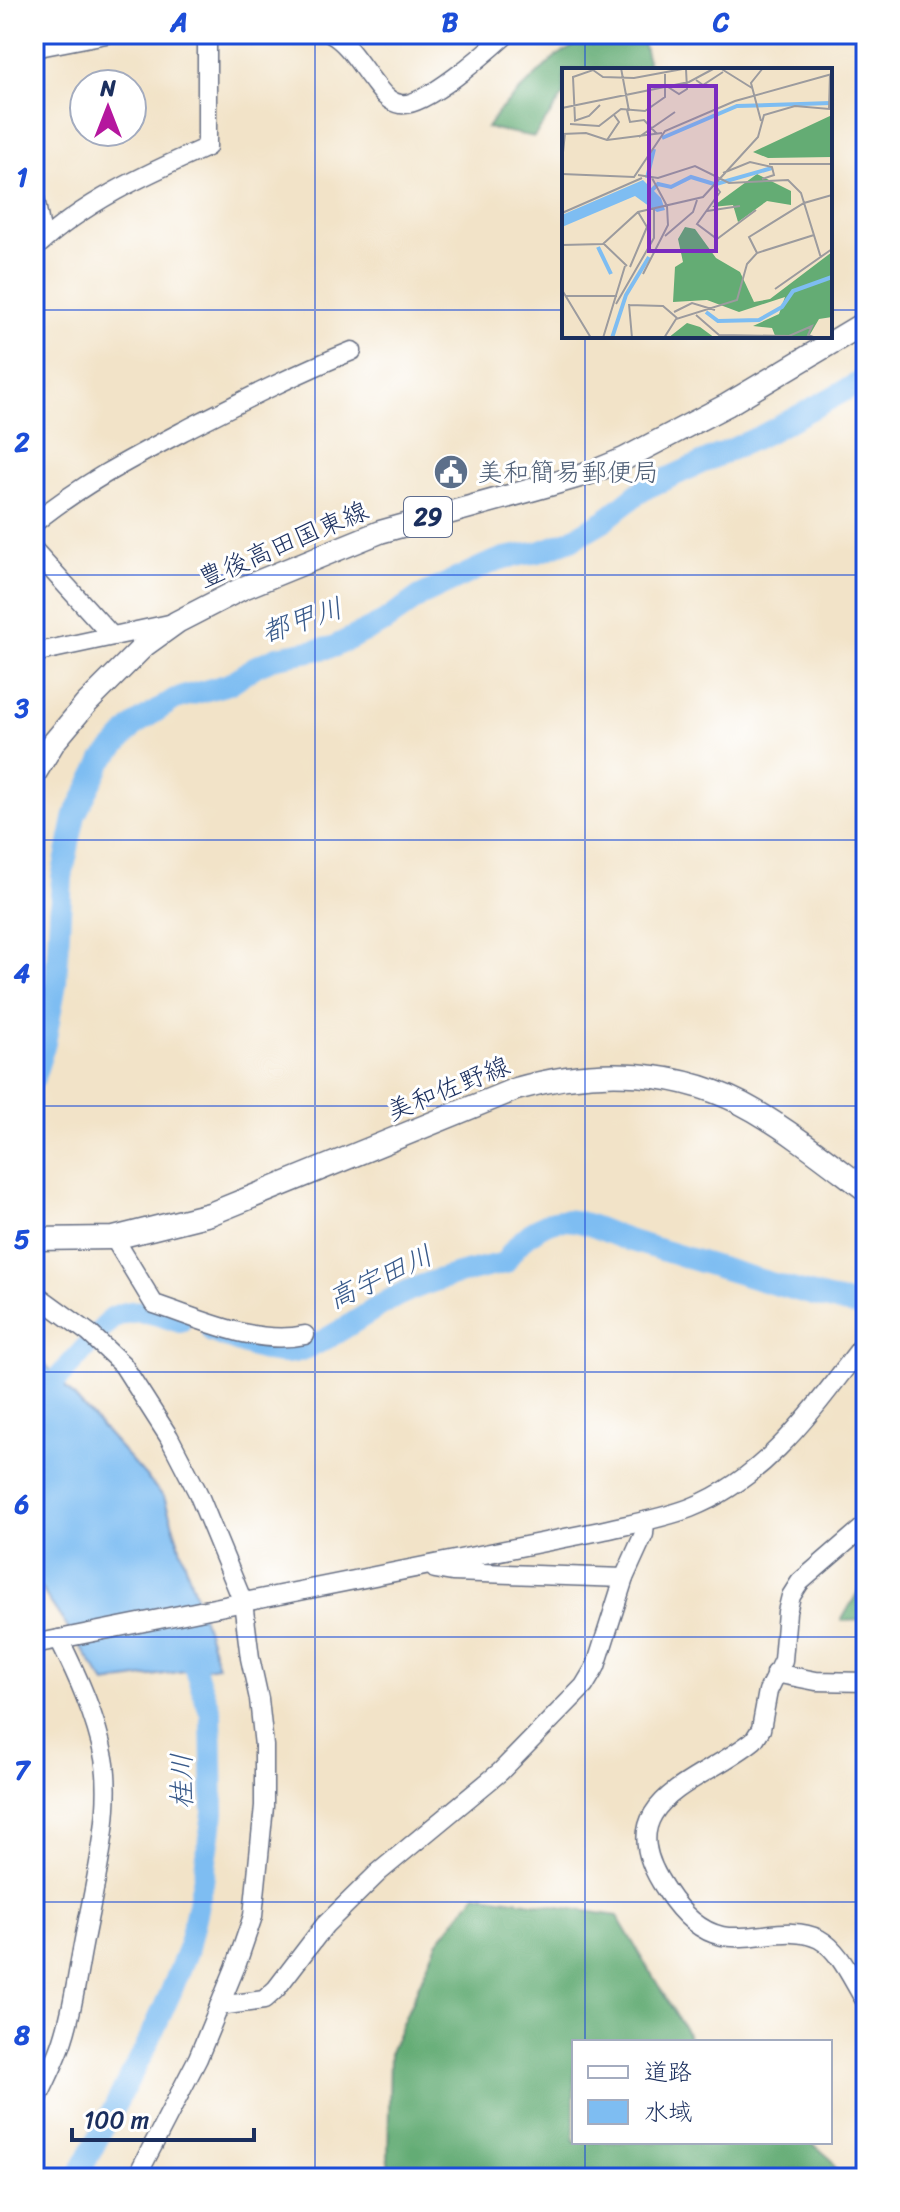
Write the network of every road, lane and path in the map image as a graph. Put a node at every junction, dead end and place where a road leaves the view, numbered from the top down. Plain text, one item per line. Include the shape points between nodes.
1 (106, 34) edge
2 (207, 34) edge
3 (331, 34) edge
4 (507, 34) edge
5 (34, 48) edge
6 (34, 193) edge
7 (38, 245) edge
8 (866, 322) edge
9 (352, 351) dead end
10 (34, 523) edge
11 (34, 550) edge
12 (177, 622) junction
13 (112, 636) junction
14 (34, 653) edge
15 (34, 775) edge
16 (866, 1190) edge
17 (114, 1238) junction
18 (34, 1239) edge
19 (34, 1293) edge
20 (305, 1335) dead end
21 (866, 1341) edge
22 (645, 1521) junction
23 (866, 1525) edge
24 (431, 1565) junction
25 (624, 1578) junction
26 (239, 1602) junction
27 (62, 1639) junction
28 (34, 1644) edge
29 (775, 1673) junction
30 (866, 1682) edge
31 (866, 2002) edge
32 (219, 2006) junction
33 (34, 2107) edge
34 (136, 2178) edge

1 - 5 street
2 - 7 street via 207,147 110,193
3 - 4 street via 382,93 393,102 411,105
6 - 7 street
8 - 12 main road, 豊後高田国東線 / 29 via 624,459 380,532 243,588
9 - 10 street via 289,376 113,467
11 - 13 street
12 - 13 street
12 - 15 main road, 豊後高田国東線 / 29 via 145,645 86,704
13 - 14 street
16 - 17 main road, 美和佐野線 via 778,1125 724,1096 670,1079 591,1074 516,1089 210,1214
17 - 18 main road, 美和佐野線
17 - 20 street via 154,1304 250,1335
19 - 26 street via 94,1337 139,1386 198,1493
21 - 22 street via 809,1415 764,1462 709,1500
22 - 24 street
22 - 25 street
23 - 29 street via 791,1596 783,1660
24 - 25 street via 452,1572
24 - 26 street
25 - 32 street via 592,1677 575,1696 500,1772 379,1872 325,1925 264,2000
26 - 27 street
26 - 32 street via 262,1730 264,1806 253,1916
27 - 28 street
27 - 33 street via 89,1709 106,1785 98,1866 63,2041
29 - 30 street
29 - 31 street via 754,1740 692,1777 664,1801 647,1829 647,1858 693,1922 734,1937 794,1933 820,1939
32 - 34 street

